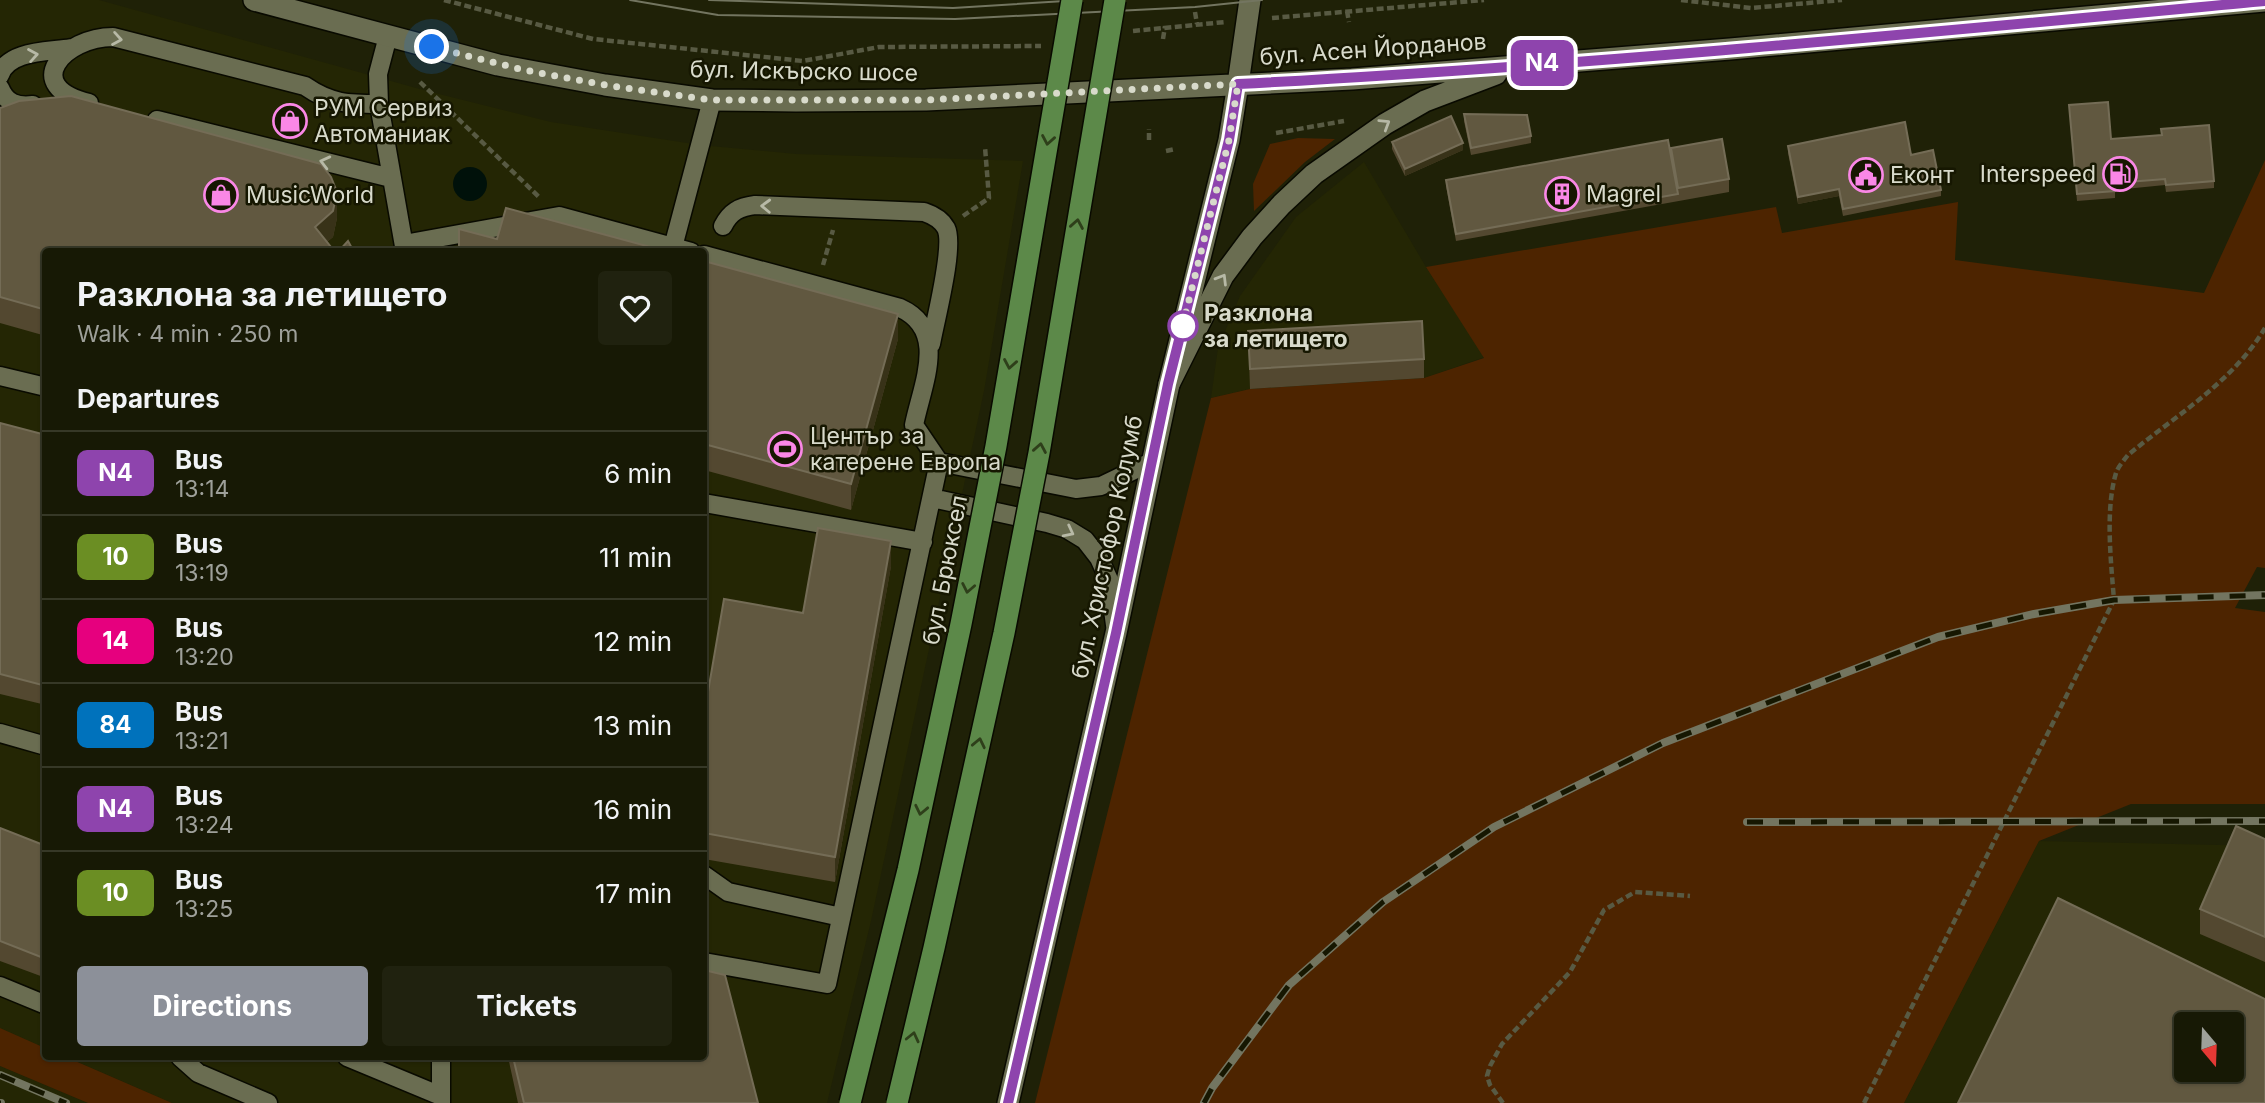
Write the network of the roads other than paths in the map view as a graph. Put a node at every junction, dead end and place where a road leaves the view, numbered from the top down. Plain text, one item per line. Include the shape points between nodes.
1 (254, 0) edge
2 (1072, 0) edge
3 (1115, 0) edge
4 (1250, 0) edge
5 (2265, 1) edge
6 (388, 36) junction
7 (74, 47) junction
8 (1520, 65) junction
9 (0, 75) edge
10 (1238, 84) junction
11 (0, 88) edge
12 (712, 100) junction
13 (379, 104) junction
14 (33, 105) edge
15 (110, 108) edge
16 (137, 115) edge
17 (391, 178) junction
18 (723, 226) dead end
19 (404, 248) edge
20 (675, 248) edge
21 (682, 248) edge
22 (707, 257) edge
23 (929, 353) junction
24 (0, 376) edge
25 (1168, 384) junction
26 (42, 386) edge
27 (939, 462) junction
28 (1151, 462) junction
29 (932, 498) junction
30 (707, 505) edge
31 (923, 542) junction
32 (1116, 633) junction
33 (0, 733) edge
34 (42, 745) edge
35 (707, 877) edge
36 (841, 917) junction
37 (707, 963) edge
38 (0, 986) edge
39 (42, 1003) edge
40 (186, 1060) edge
41 (354, 1060) edge
42 (441, 1060) edge
43 (441, 1099) edge
44 (268, 1103) edge
45 (850, 1103) edge
46 (897, 1103) edge
47 (1008, 1103) edge

1 - 6 main road, бул. Искърско шосе
2 -> 45 main road, бул. Брюксел, bridge via 999,432 961,624 908,870
46 -> 3 main road, bridge via 1004,633
4 - 10 main road, бул. Христофор Колумб
5 - 8 main road, бул. Асен Йорданов
6 - 12 main road, бул. Искърско шосе via 498,65
6 - 13 lane via 378,75
9 -> 7 lane via 16,58
7 -> 13 lane via 113,37 305,86 344,104
7 - 15 lane via 58,58 57,85 70,99
8 - 10 main road, бул. Асен Йорданов
25 -> 8 main road via 1223,276 1259,229 1314,173 1425,101
10 - 12 main road, бул. Искърско шосе via 926,100
10 - 25 main road, бул. Христофор Колумб via 1229,140
11 - 14 lane via 13,104
12 - 21 lane
13 - 17 lane
17 -> 16 lane
17 - 19 lane
23 -> 18 lane via 949,247 946,228 933,215 744,206 727,217
19 - 20 lane via 559,216
22 - 23 lane via 911,313 926,330
23 - 27 lane via 914,425
24 - 26 lane
25 - 28 main road, бул. Христофор Колумб
27 - 28 lane via 1076,489 1101,486
27 - 29 lane
28 - 32 main road, бул. Христофор Колумб
29 - 31 lane
29 -> 32 lane via 1047,523 1085,540 1100,558 1109,580
30 - 31 lane
31 - 36 lane
32 - 47 main road, бул. Христофор Колумб
33 - 34 lane
35 - 36 lane via 728,892
36 - 37 lane via 827,984
38 - 39 lane
40 - 44 lane via 198,1073
41 - 43 lane
42 - 43 lane

